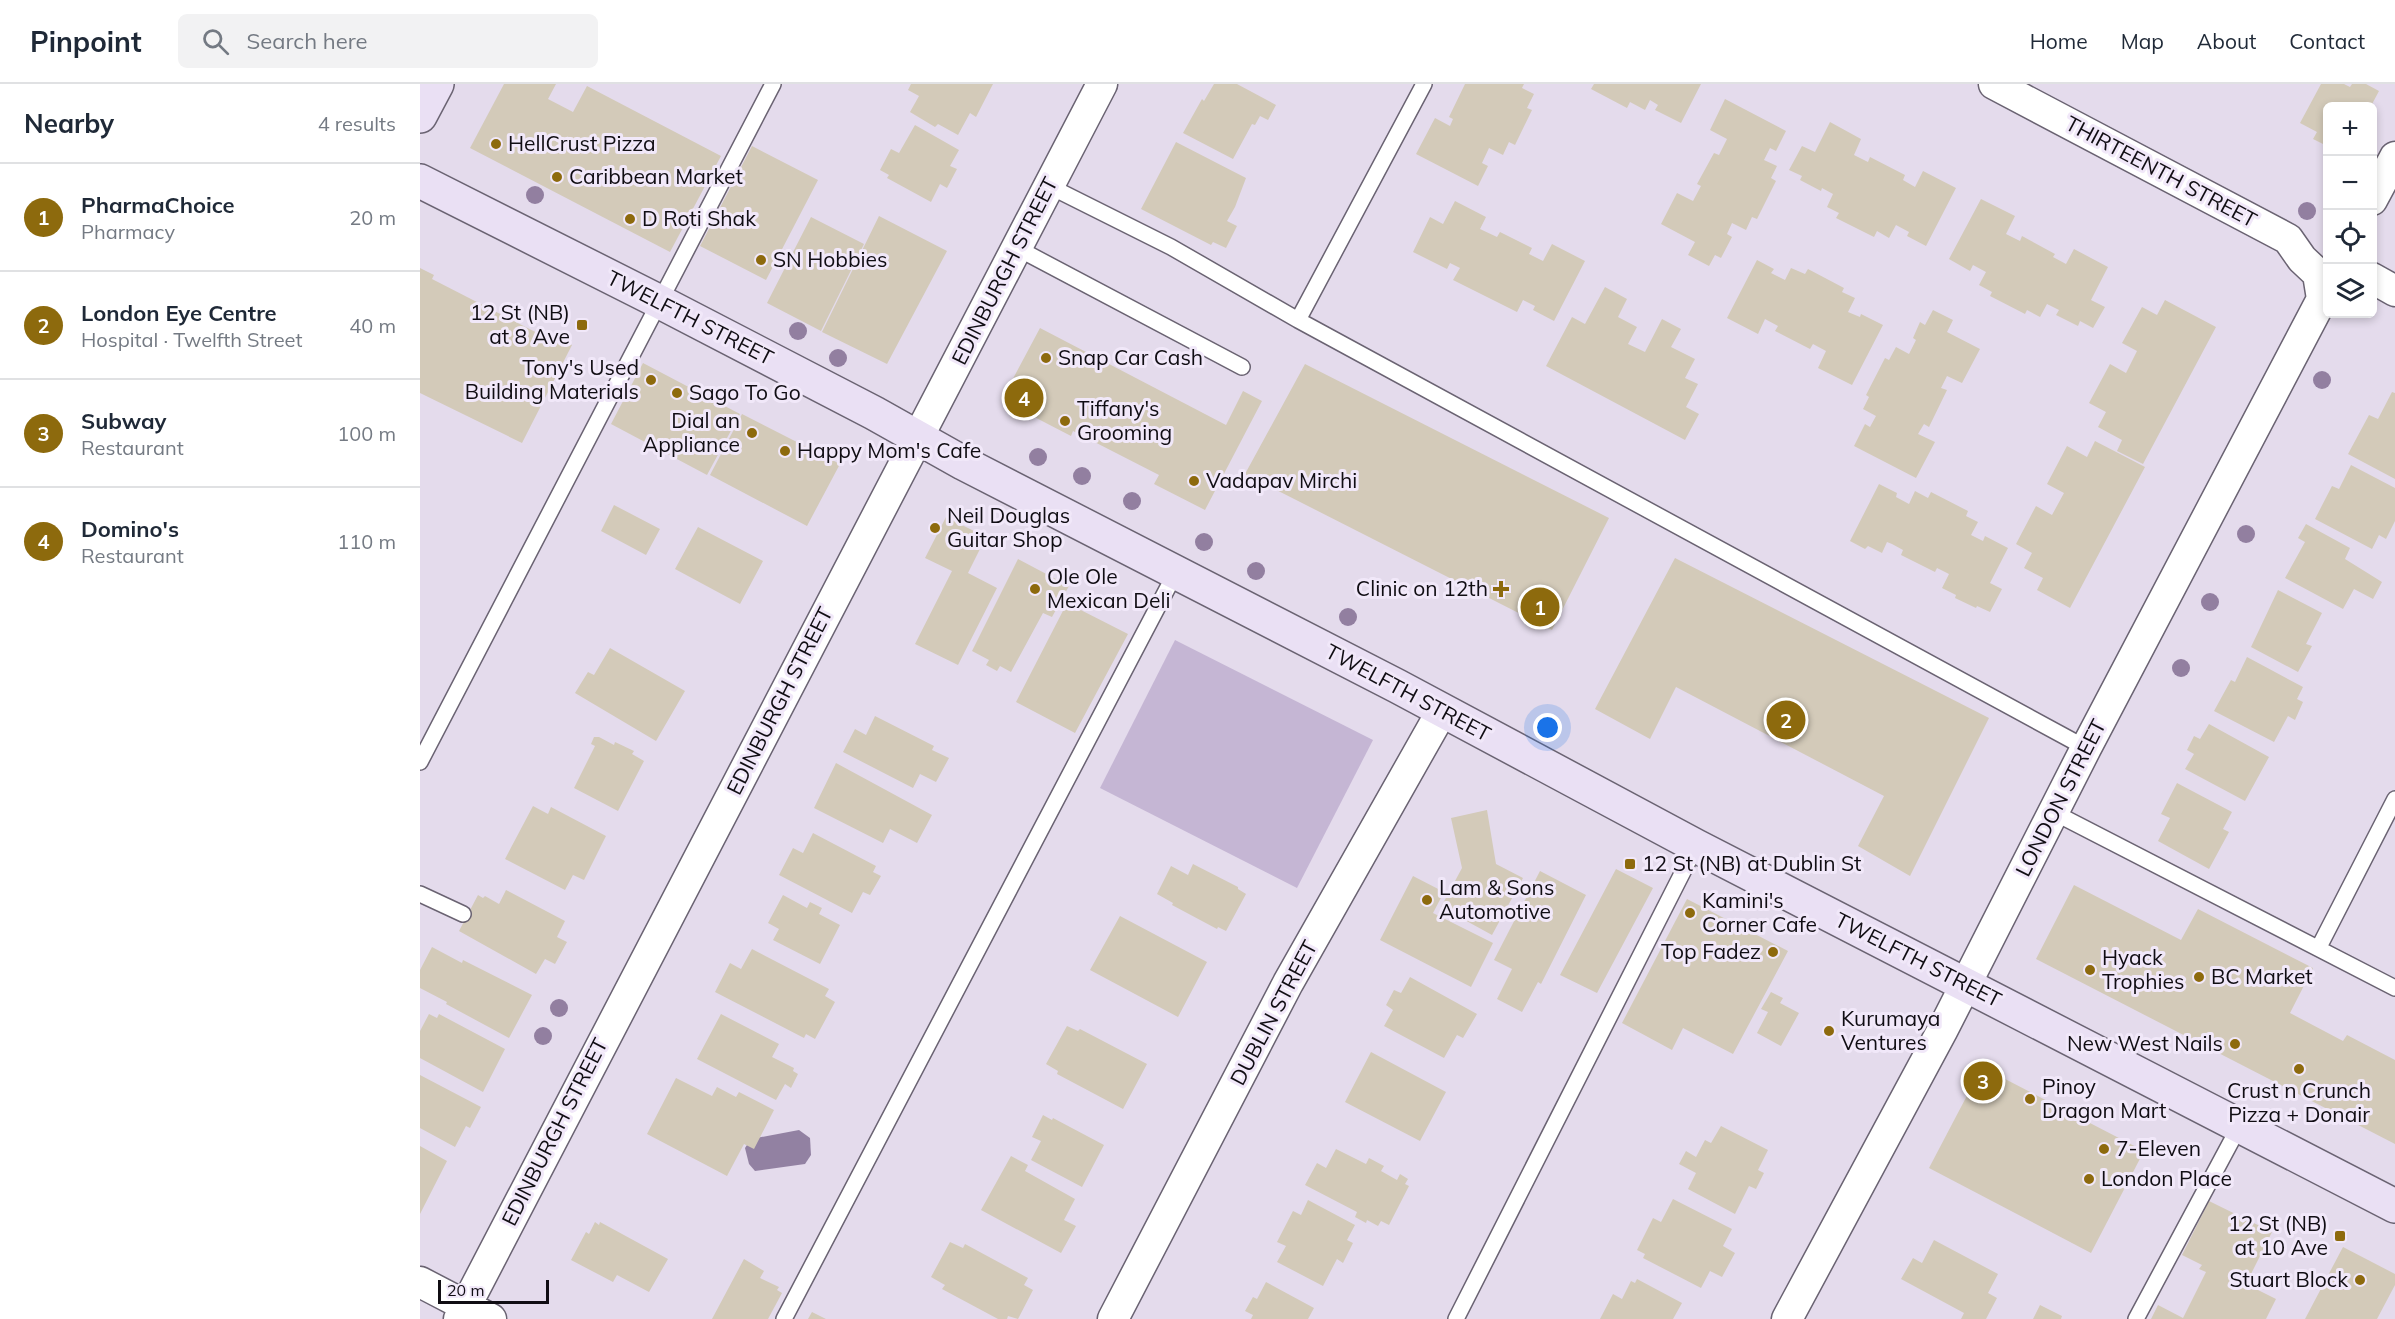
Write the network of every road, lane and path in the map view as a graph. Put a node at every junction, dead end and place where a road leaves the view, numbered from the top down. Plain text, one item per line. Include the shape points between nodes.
1 (437, 84) edge
2 (772, 84) edge
3 (1102, 84) edge
4 (1424, 84) edge
5 (1994, 84) edge
6 (420, 116) edge
7 (2395, 157) edge
8 (420, 182) edge
9 (1049, 186) junction
10 (2377, 192) edge
11 (1017, 248) junction
12 (2318, 274) joint
13 (2377, 280) edge
14 (2395, 291) edge
15 (660, 302) junction
16 (1298, 320) junction
17 (1242, 367) dead end
18 (916, 438) junction
19 (1176, 572) junction
20 (1443, 711) junction
21 (2086, 748) junction
22 (420, 762) edge
23 (2395, 799) edge
24 (2053, 812) junction
25 (1696, 846) junction
26 (420, 894) edge
27 (463, 914) dead end
28 (2319, 947) junction
29 (1966, 985) junction
30 (2395, 988) edge
31 (2240, 1125) junction
32 (2395, 1206) edge
33 (420, 1282) edge
34 (472, 1314) edge
35 (784, 1319) edge
36 (1113, 1319) edge
37 (1456, 1319) edge
38 (1787, 1319) edge
39 (2136, 1319) edge

1 - 6 street
2 - 15 lane
3 - 9 street, EDINBURGH STREET
4 - 16 lane
5 - 12 street, THIRTEENTH STREET via 2288,239 2301,259
7 - 10 street
8 - 15 street, TWELFTH STREET
9 - 11 street, EDINBURGH STREET
9 - 16 lane via 1171,247
11 - 17 lane
11 - 18 street, EDINBURGH STREET
12 - 21 street, LONDON STREET via 2322,299
13 - 14 street
15 - 18 street, TWELFTH STREET
15 - 22 lane
16 - 21 lane
18 - 19 street, TWELFTH STREET
18 - 34 street, EDINBURGH STREET
19 - 20 street, TWELFTH STREET
19 - 35 lane
20 - 25 street, TWELFTH STREET
20 - 36 street, DUBLIN STREET via 1288,983
21 - 24 street, LONDON STREET
23 - 28 lane
24 - 28 lane
24 - 29 street, LONDON STREET
25 - 29 street, TWELFTH STREET
25 - 37 lane
26 - 27 lane
28 - 30 lane
29 - 31 street, TWELFTH STREET
29 - 38 street, LONDON STREET
31 - 32 street, TWELFTH STREET
31 - 39 lane
33 - 34 street

